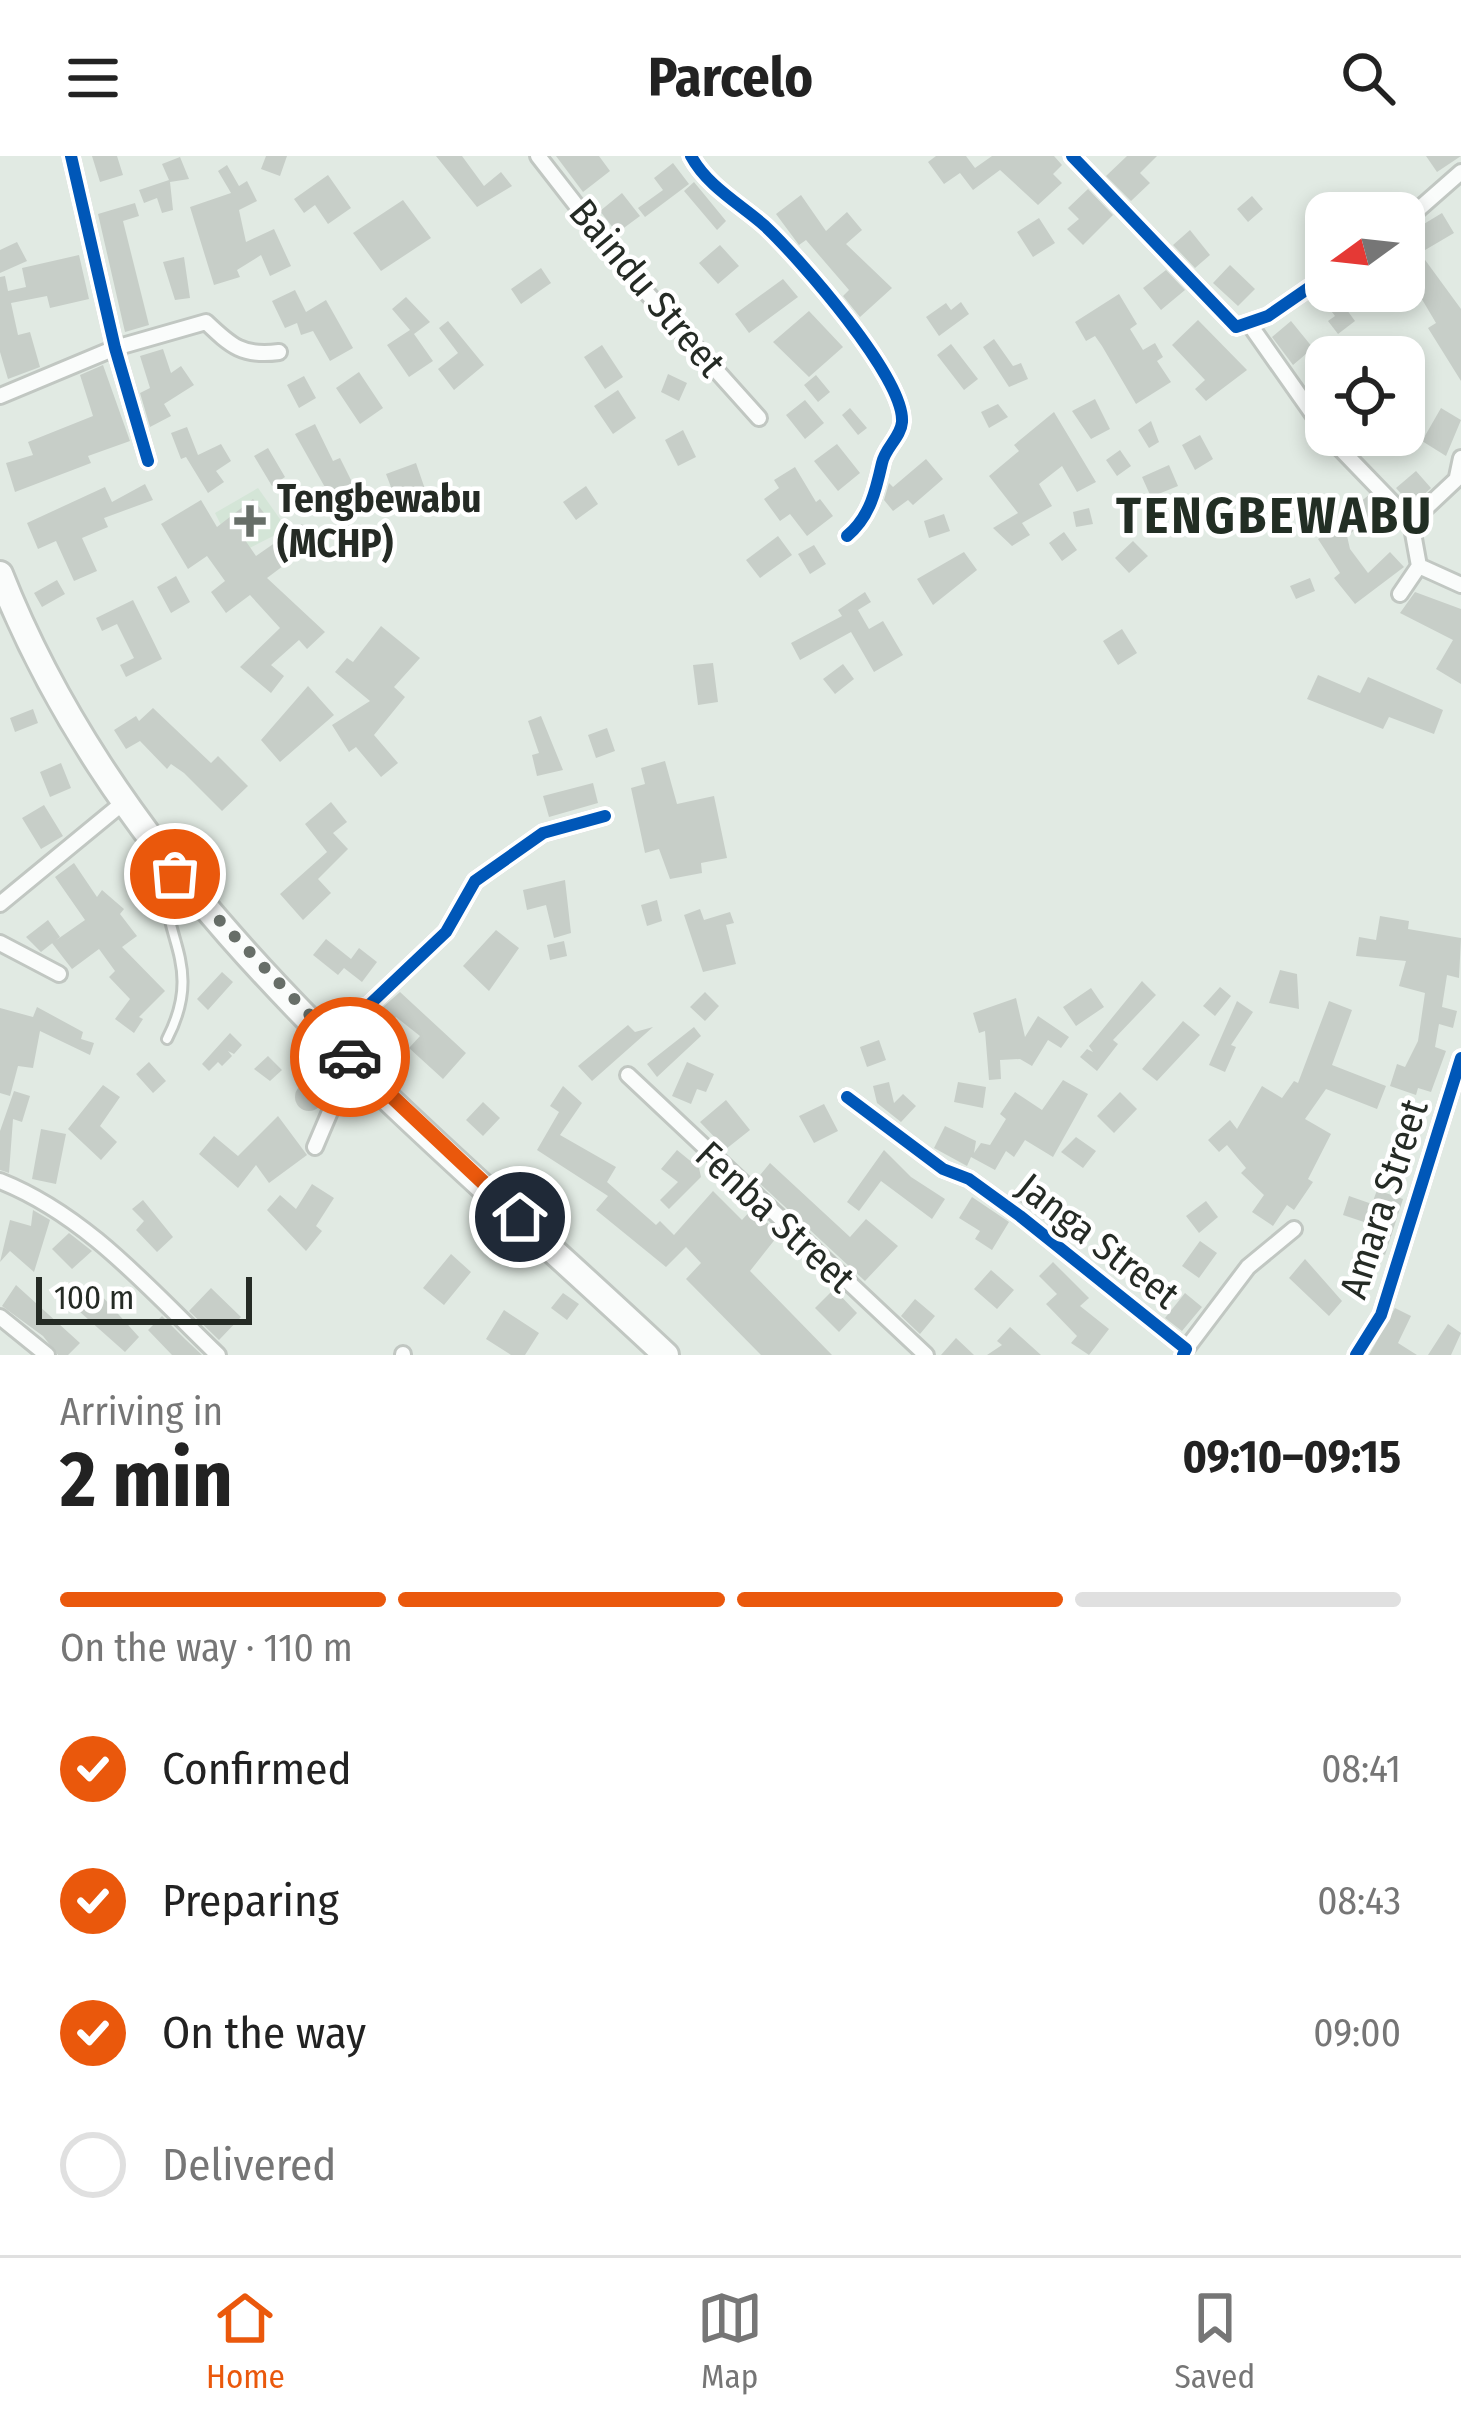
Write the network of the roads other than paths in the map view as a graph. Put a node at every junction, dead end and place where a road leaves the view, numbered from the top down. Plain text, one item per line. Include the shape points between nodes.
1 (70, 156) edge
2 (538, 156) edge
3 (691, 156) edge
4 (1072, 156) edge
5 (1461, 172) edge
6 (1425, 204) edge
7 (1305, 290) edge
8 (1250, 325) junction
9 (115, 348) junction
10 (279, 352) dead end
11 (0, 396) edge
12 (1305, 403) edge
13 (759, 418) dead end
14 (1348, 456) edge
15 (1461, 458) edge
16 (148, 461) dead end
17 (1459, 476) edge
18 (1411, 522) junction
19 (847, 536) dead end
20 (1419, 566) junction
21 (0, 574) edge
22 (1461, 585) edge
23 (1400, 594) dead end
24 (124, 802) junction
25 (605, 816) dead end
26 (169, 866) junction
27 (0, 904) edge
28 (0, 944) edge
29 (58, 974) dead end
30 (312, 1020) junction
31 (167, 1039) dead end
32 (1461, 1058) edge
33 (366, 1074) junction
34 (628, 1075) dead end
35 (847, 1097) dead end
36 (315, 1147) dead end
37 (0, 1181) edge
38 (1294, 1228) dead end
39 (0, 1318) edge
40 (1185, 1352) edge
41 (47, 1355) edge
42 (218, 1355) edge
43 (666, 1355) edge
44 (926, 1355) edge
45 (1356, 1355) edge

1 - 9 street
2 - 13 street, Baindu Street via 628,273
3 - 19 street via 827,292 901,404 902,428 882,458 880,482
4 - 8 street via 1223,318
5 - 6 street
7 - 8 street
8 - 12 street
9 - 10 street via 206,322 251,356
9 - 11 street
9 - 16 street
14 - 18 street
15 - 17 street
17 - 18 street
18 - 20 street
20 - 22 street
20 - 23 street
21 - 24 highway via 56,690
24 - 26 highway
24 - 27 street
25 - 30 street via 543,833 475,881 446,932 368,1006
26 - 30 highway
26 - 31 lane via 166,906 185,963
28 - 29 street
30 - 33 highway
32 - 45 street, Amara Street via 1382,1315
33 - 36 street via 332,1107
33 - 43 highway
34 - 44 street, Fenba Street
35 - 40 street, Janga Street via 1020,1216
37 - 42 street via 49,1202
38 - 40 street, Janga Street via 1248,1267
39 - 41 street

